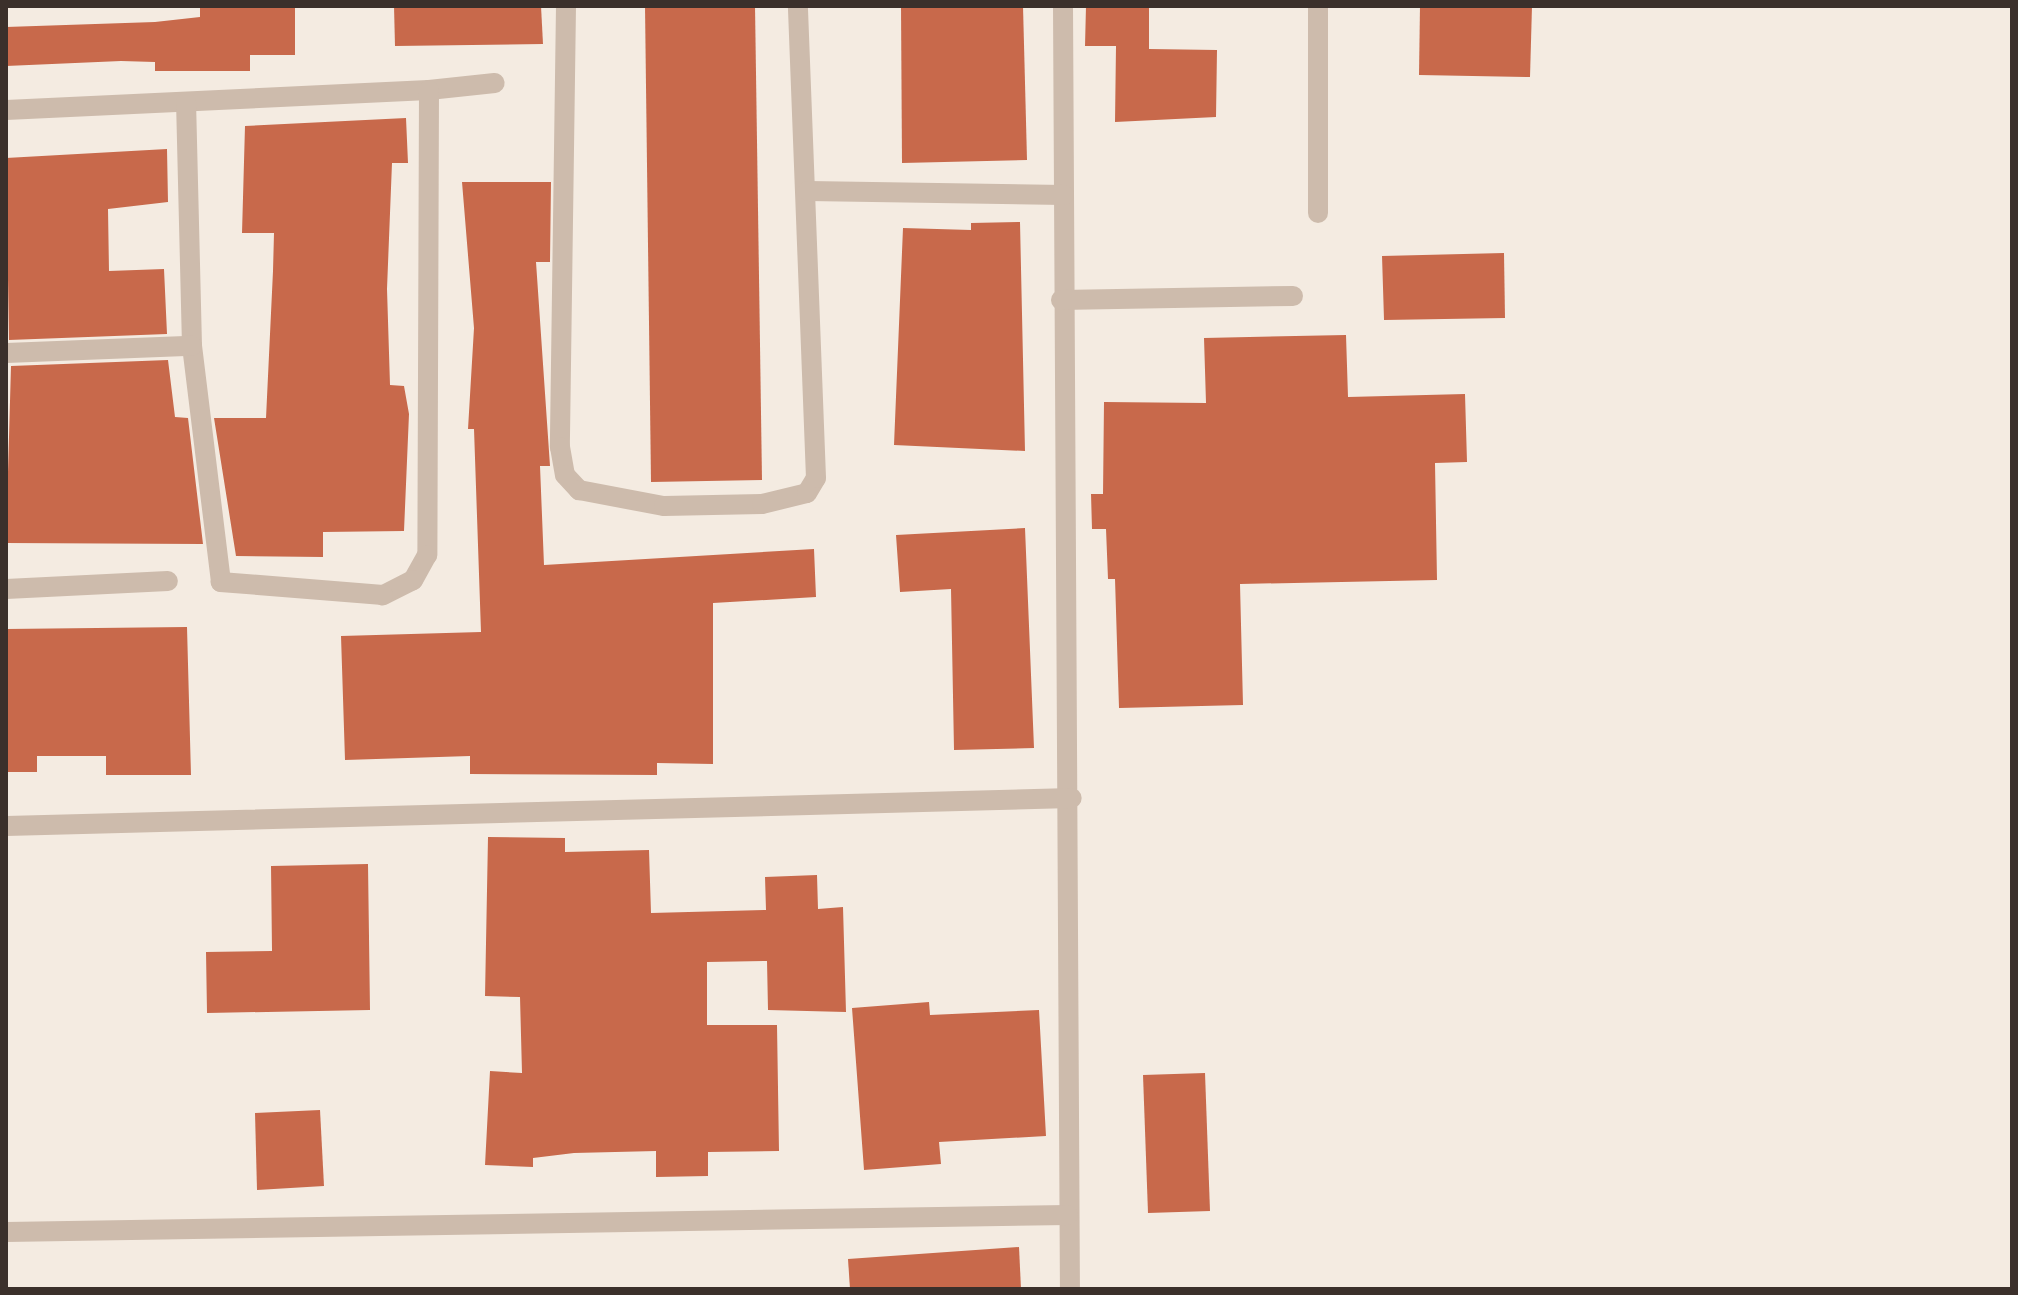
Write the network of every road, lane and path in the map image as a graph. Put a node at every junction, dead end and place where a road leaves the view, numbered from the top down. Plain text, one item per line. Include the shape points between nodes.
1 (566, 6) edge
2 (798, 6) edge
3 (1063, 6) edge
4 (1318, 6) edge
5 (495, 83) dead end
6 (429, 90) junction
7 (186, 102) junction
8 (6, 110) edge
9 (808, 191) junction
10 (1064, 195) junction
11 (1318, 213) dead end
12 (1293, 296) dead end
13 (1061, 300) junction
14 (192, 346) junction
15 (6, 353) edge
16 (168, 581) dead end
17 (6, 589) edge
18 (1072, 798) junction
19 (6, 826) edge
20 (1068, 1215) junction
21 (6, 1232) edge
22 (1070, 1289) edge

1 - 9 street via 560,447 565,475 579,490 664,506 762,504 807,493 816,478
2 - 9 street
3 - 10 street
4 - 11 street
5 - 6 street
6 - 7 street
6 - 14 street via 432,444 427,555 413,580 383,595 221,582
7 - 8 street
7 - 14 street
9 - 10 street
10 - 13 street
12 - 13 street
13 - 18 street
14 - 15 street
16 - 17 street
18 - 19 street
18 - 20 street
20 - 21 street
20 - 22 street

